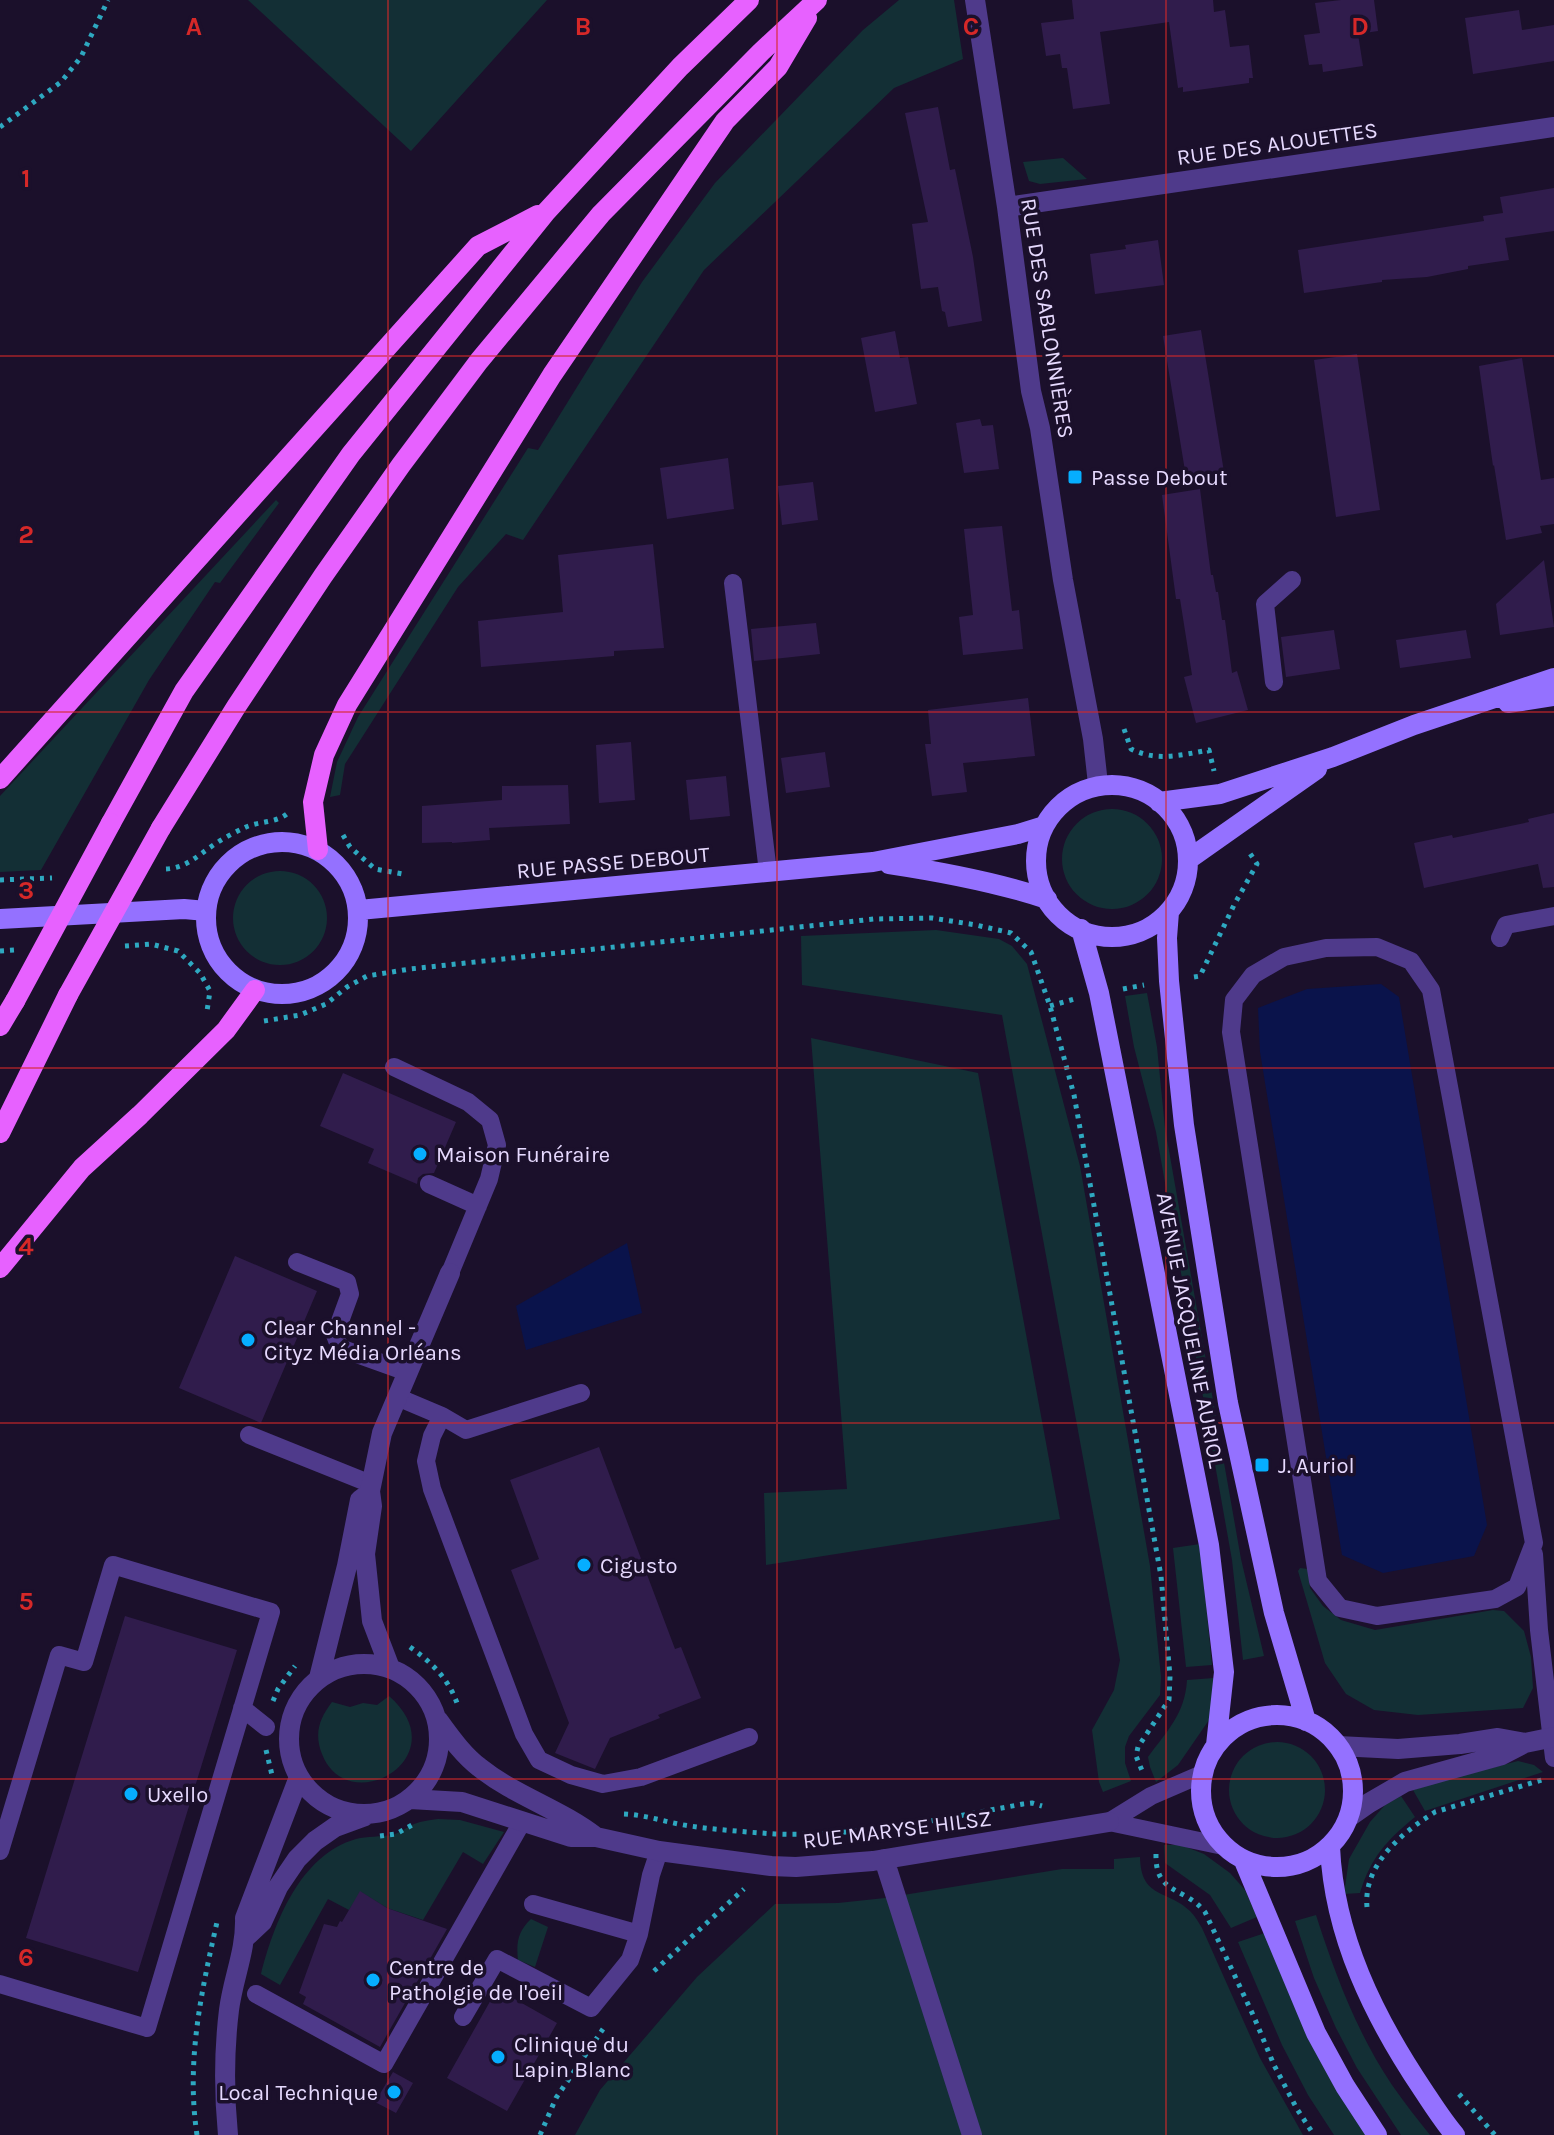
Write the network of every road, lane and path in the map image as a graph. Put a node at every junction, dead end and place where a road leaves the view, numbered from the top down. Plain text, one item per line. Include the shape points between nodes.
1 (108, 0) edge
2 (749, 0) edge
3 (817, 0) edge
4 (975, 0) edge
5 (0, 127) edge
6 (1554, 127) edge
7 (1007, 207) junction
8 (546, 212) junction
9 (1292, 580) dead end
10 (733, 583) dead end
11 (1554, 678) edge
12 (1274, 682) dead end
13 (1554, 696) edge
14 (1441, 715) junction
15 (1124, 729) dead end
16 (1333, 757) junction
17 (1215, 773) dead end
18 (0, 779) edge
19 (1098, 784) junction
20 (1159, 802) junction
21 (292, 807) dead end
22 (337, 825) dead end
23 (1044, 826) junction
24 (1240, 838) dead end
25 (318, 850) junction
26 (1189, 859) junction
27 (873, 862) junction
28 (173, 869) dead end
29 (768, 872) junction
30 (403, 874) dead end
31 (39, 879) dead end
32 (0, 880) edge
33 (1047, 899) junction
34 (359, 910) junction
35 (206, 911) junction
36 (1169, 912) junction
37 (1554, 916) edge
38 (0, 919) edge
39 (1081, 929) junction
40 (1500, 938) dead end
41 (130, 946) dead end
42 (1169, 981) junction
43 (255, 990) junction
44 (1099, 993) junction
45 (1050, 1006) junction
46 (206, 1015) dead end
47 (256, 1024) dead end
48 (0, 1026) edge
49 (394, 1067) dead end
50 (0, 1133) edge
51 (429, 1184) dead end
52 (478, 1206) junction
53 (297, 1262) dead end
54 (0, 1268) edge
55 (450, 1273) joint
56 (407, 1372) junction
57 (581, 1393) dead end
58 (397, 1397) junction
59 (442, 1416) junction
60 (249, 1435) dead end
61 (370, 1488) junction
62 (1534, 1543) junction
63 (402, 1642) dead end
64 (390, 1668) junction
65 (319, 1678) junction
66 (242, 1708) junction
67 (460, 1714) dead end
68 (438, 1720) junction
69 (1306, 1721) junction
70 (266, 1727) dead end
71 (749, 1737) dead end
72 (1525, 1743) junction
73 (1553, 1744) edge
74 (1216, 1745) junction
75 (1338, 1746) junction
76 (1202, 1774) junction
77 (1554, 1776) edge
78 (299, 1777) junction
79 (1146, 1782) dead end
80 (410, 1799) junction
81 (1055, 1809) dead end
82 (371, 1814) junction
83 (623, 1814) dead end
84 (1349, 1817) junction
85 (522, 1822) junction
86 (1109, 1822) junction
87 (415, 1824) dead end
88 (596, 1837) junction
89 (369, 1838) dead end
90 (1223, 1846) junction
91 (1330, 1847) junction
92 (0, 1851) edge
93 (659, 1851) junction
94 (1143, 1852) dead end
95 (884, 1859) junction
96 (1244, 1861) junction
97 (732, 1886) dead end
98 (533, 1904) dead end
99 (1367, 1912) dead end
100 (639, 1934) junction
101 (246, 1937) junction
102 (648, 1978) dead end
103 (0, 1984) edge
104 (256, 1994) dead end
105 (463, 2017) dead end
106 (612, 2019) dead end
107 (1457, 2091) dead end
108 (228, 2135) edge
109 (540, 2135) edge
110 (972, 2135) edge
111 (1314, 2135) edge
112 (1377, 2135) edge
113 (1455, 2135) edge
114 (1495, 2135) edge

1 - 5 path via 81,57 61,82
2 - 8 main road
3 - 25 main road via 778,67 725,121 552,375 352,698 324,755 313,802
3 - 50 main road, bridge via 601,214 401,465 236,707 161,828 68,995
4 - 7 street, RUE DES SABLONNIÈRES
6 - 7 street, RUE DES ALOUETTES
7 - 19 street, RUE DES SABLONNIÈRES via 1031,391
8 - 18 main road via 478,246
8 - 48 main road, bridge via 351,454 184,691
9 - 12 lane via 1265,604
10 - 29 lane
11 - 14 main road
13 - 14 main road
14 - 16 main road
15 - 17 path via 1131,749 1145,756 1170,758 1209,750
16 - 20 main road via 1220,794
16 - 26 main road
19 - 20 main road via 1119,784
19 - 23 main road via 1076,792
20 - 26 main road via 1181,830
21 - 28 path via 286,816 250,826
22 - 30 path via 350,847 375,869
23 - 27 main road, RUE PASSE DEBOUT
23 - 33 main road via 1036,855
24 - 42 path via 1257,864 1200,976
25 - 34 main road via 338,865
25 - 35 main road via 295,842 248,849 214,883
26 - 36 main road via 1187,879
27 - 29 main road, RUE PASSE DEBOUT
27 - 33 main road, RUE PASSE DEBOUT via 943,872
29 - 34 main road, RUE PASSE DEBOUT
31 - 32 path
33 - 39 main road via 1061,917
34 - 43 main road via 357,936 347,960 329,979 306,991 280,995
35 - 38 main road
35 - 43 main road via 216,956 232,976
36 - 39 main road via 1137,933 1108,936
36 - 42 main road, AVENUE JACQUELINE AURIOL
37 - 40 lane via 1506,925
39 - 44 main road, AVENUE JACQUELINE AURIOL
41 - 46 path via 151,944 178,951 210,991
42 - 44 path
42 - 69 main road, AVENUE JACQUELINE AURIOL via 1184,1125 1228,1403 1268,1589
43 - 54 main road via 226,1030 82,1168
44 - 45 path
44 - 74 main road, AVENUE JACQUELINE AURIOL via 1209,1545 1224,1672
45 - 47 path via 1031,952 1011,933 932,918 874,919 367,976 326,1004
45 - 79 path via 1074,1095 1161,1576 1169,1700 1138,1747
49 - 52 lane via 468,1102 490,1120 497,1145
51 - 52 lane
52 - 55 lane
53 - 56 lane via 347,1282 350,1294 335,1335 340,1348
55 - 56 street
56 - 58 street
57 - 59 lane via 466,1430
58 - 59 lane
58 - 61 street via 382,1433
59 - 71 lane via 426,1461 432,1489 524,1734 539,1760 603,1784 641,1777
60 - 61 lane
61 - 64 street via 365,1554 372,1621
61 - 65 street via 360,1500
62 - 62 lane via 1431,990 1411,961 1377,947 1326,948 1284,957 1253,975 1234,1000 1231,1032 1318,1581 1340,1608 1377,1616 1495,1599 1517,1587
62 - 73 lane
63 - 67 path via 444,1678
64 - 65 street via 365,1663
64 - 68 street via 428,1697
65 - 78 street via 293,1713 289,1735
66 - 70 lane
66 - 92 lane via 271,1612 113,1565 84,1662 59,1655
66 - 103 lane via 147,2028
68 - 80 street via 436,1764
68 - 88 street, RUE MARYSE HILSZ via 478,1766
69 - 74 main road via 1290,1716 1257,1718
69 - 75 main road
72 - 73 street
72 - 75 street via 1498,1738 1398,1749
72 - 84 street via 1502,1755 1405,1782
74 - 76 main road
75 - 84 main road via 1353,1780
76 - 86 lane
76 - 90 main road via 1200,1800 1208,1825
77 - 99 path via 1424,1819 1382,1858 1368,1889
78 - 82 street via 329,1806
78 - 101 street via 245,1918
80 - 82 street
80 - 85 street, RUE MARYSE HILSZ via 462,1802
81 - 83 path via 1032,1803 889,1828 786,1834
82 - 101 street via 315,1841 278,1887 262,1922
84 - 91 main road
85 - 88 street, RUE MARYSE HILSZ via 571,1837
85 - 104 lane via 384,2064
86 - 90 lane
86 - 95 street, RUE MARYSE HILSZ
87 - 89 path via 396,1834
88 - 93 street, RUE MARYSE HILSZ
90 - 96 main road
91 - 96 main road via 1315,1858 1280,1868
91 - 113 main road via 1336,1904 1360,1977 1403,2061
93 - 95 street, RUE MARYSE HILSZ via 796,1867
93 - 100 lane
94 - 111 path via 1156,1852 1159,1878 1205,1912 1274,2065
95 - 110 street
96 - 112 main road via 1316,2033
97 - 102 path via 746,1888
98 - 100 lane
100 - 105 lane via 630,1960 591,2008 497,1959
101 - 108 street via 229,2009
106 - 109 path via 556,2098
107 - 114 path

